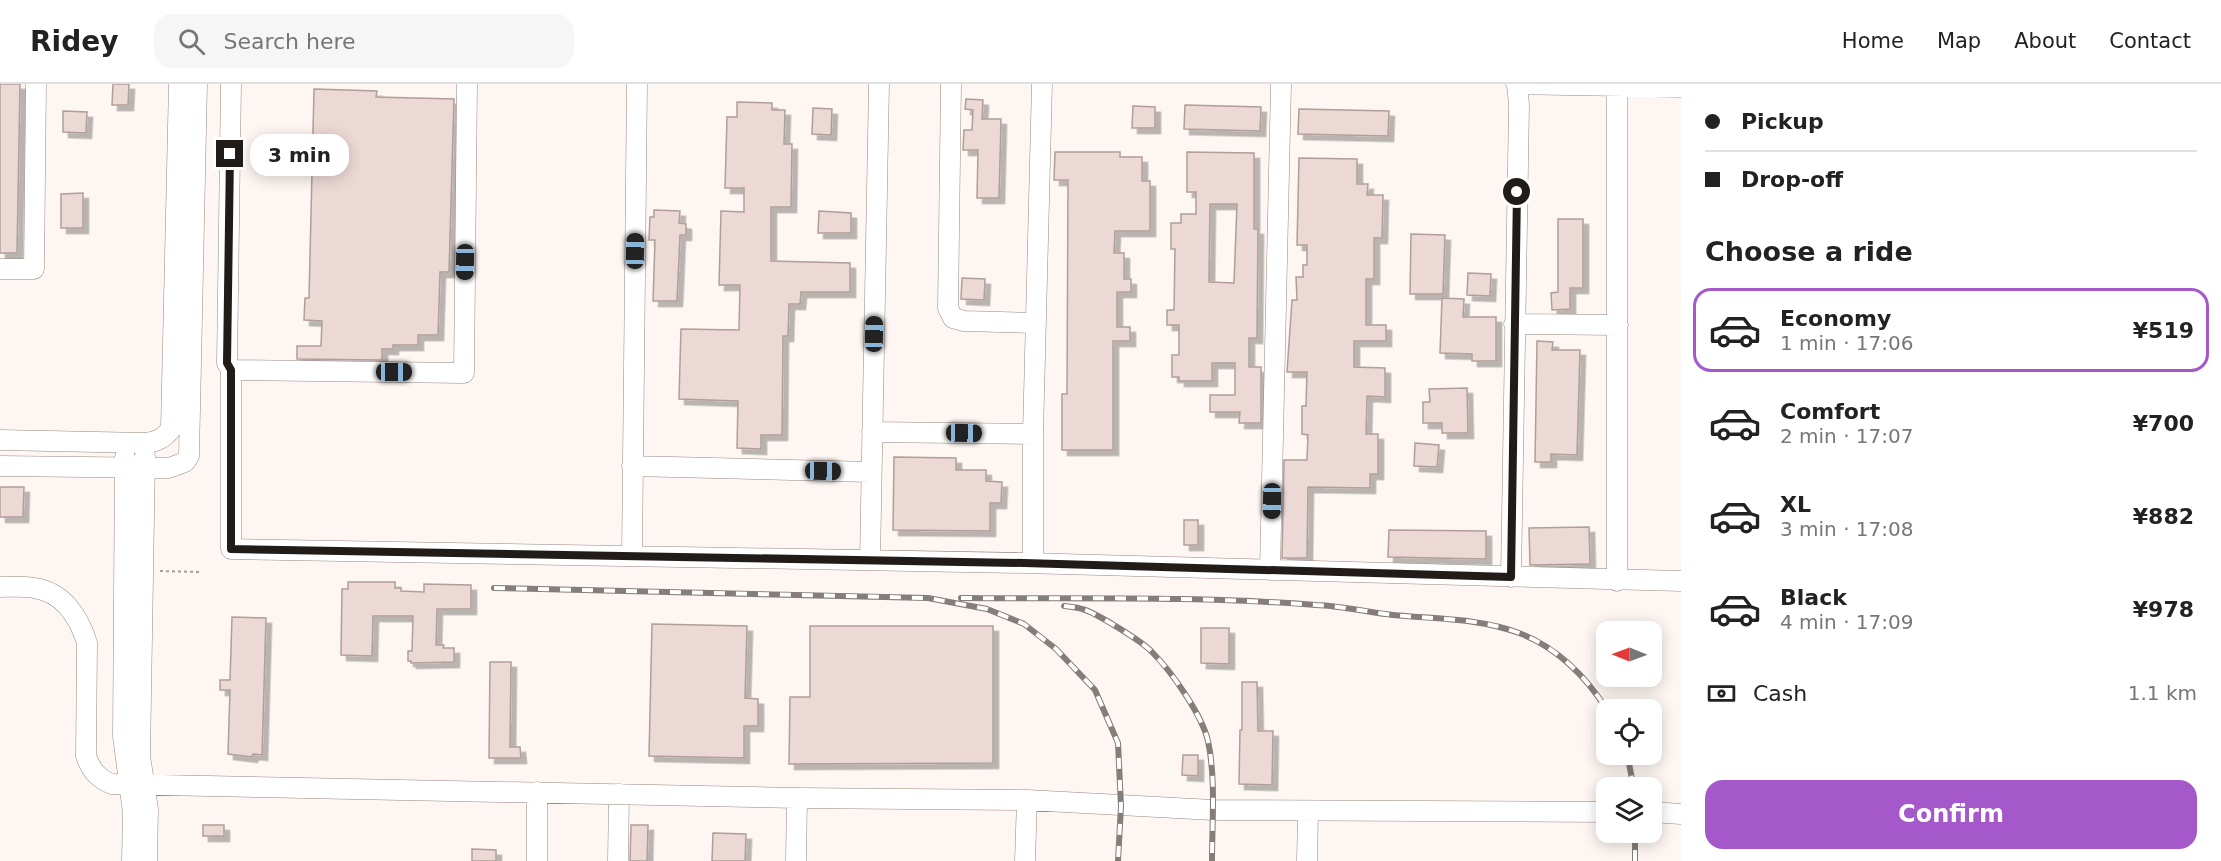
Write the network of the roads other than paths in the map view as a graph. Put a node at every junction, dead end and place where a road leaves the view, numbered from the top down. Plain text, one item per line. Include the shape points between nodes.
1 (36, 84) edge
2 (179, 84) edge
3 (196, 84) edge
4 (231, 84) edge
5 (467, 84) edge
6 (637, 84) edge
7 (879, 84) edge
8 (951, 84) edge
9 (1042, 84) edge
10 (1281, 84) edge
11 (1517, 84) edge
12 (1617, 86) junction
13 (1681, 87) edge
14 (0, 269) edge
15 (1036, 323) junction
16 (1514, 324) junction
17 (1618, 325) junction
18 (231, 370) junction
19 (872, 432) junction
20 (1033, 434) junction
21 (0, 440) edge
22 (125, 443) junction
23 (145, 443) junction
24 (0, 466) edge
25 (632, 466) junction
26 (135, 468) junction
27 (871, 472) junction
28 (632, 556) junction
29 (870, 560) junction
30 (1033, 563) junction
31 (1270, 570) junction
32 (1511, 577) junction
33 (1617, 581) junction
34 (1681, 581) edge
35 (0, 587) edge
36 (137, 785) junction
37 (537, 792) junction
38 (619, 794) junction
39 (797, 798) junction
40 (1027, 800) junction
41 (1308, 812) junction
42 (1596, 812) edge
43 (1662, 813) edge
44 (1681, 814) edge
45 (132, 861) edge
46 (147, 861) edge
47 (537, 861) edge
48 (618, 861) edge
49 (796, 861) edge
50 (1025, 861) edge
51 (1307, 861) edge

1 - 14 street via 34,269
2 - 23 street via 172,422 166,436
3 - 26 street via 189,456 178,466
4 - 18 street via 227,363
5 - 18 street via 464,373
6 - 25 street
7 - 19 street
8 - 15 street via 948,308 953,318 964,321
9 - 15 street
10 - 31 street
11 - 12 street
11 - 16 street
12 - 13 street
12 - 17 street
15 - 20 street
16 - 17 street
16 - 32 street
17 - 33 street
18 - 28 street via 231,549
19 - 20 street
19 - 27 street
20 - 30 street
21 - 22 street
22 - 23 street
22 - 26 street
23 - 26 street
24 - 26 street
25 - 27 street
25 - 28 street
26 - 36 street via 140,756
27 - 29 street
28 - 29 street
29 - 30 street
30 - 31 street
31 - 32 street
32 - 33 street
33 - 34 street
35 - 36 street via 49,592 73,611 87,643 86,756 93,771 105,781
36 - 37 street
36 - 45 street
36 - 46 street via 148,809
37 - 38 street
37 - 47 street
38 - 39 street
38 - 48 street
39 - 40 street
39 - 49 street
40 - 41 street
40 - 50 street
41 - 42 street
41 - 51 street
43 - 44 street

